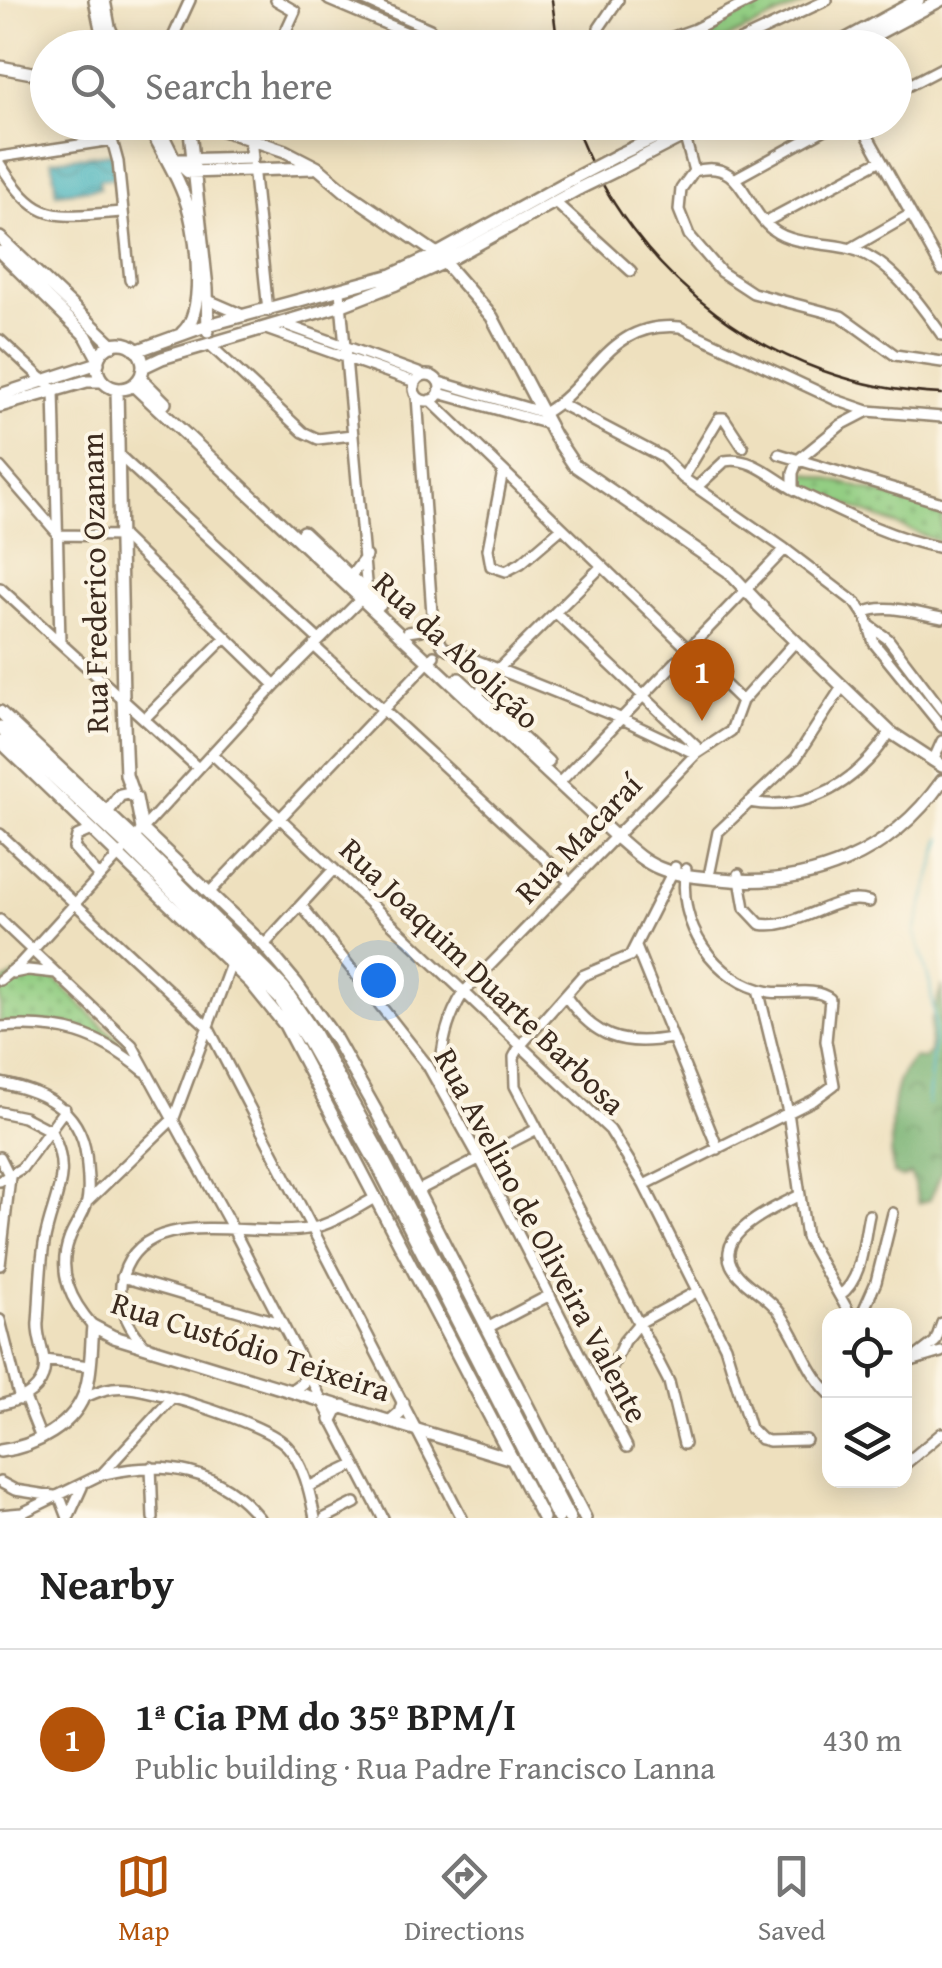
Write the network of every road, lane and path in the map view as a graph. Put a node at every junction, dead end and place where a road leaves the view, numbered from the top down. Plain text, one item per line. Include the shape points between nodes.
1 (95, 0) edge
2 (104, 0) edge
3 (193, 0) edge
4 (276, 0) edge
5 (329, 0) edge
6 (364, 0) edge
7 (618, 0) edge
8 (722, 0) edge
9 (752, 0) edge
10 (826, 0) edge
11 (887, 0) edge
12 (918, 0) edge
13 (941, 0) edge
14 (730, 11) junction
15 (888, 16) junction
16 (696, 28) joint
17 (101, 30) edge
18 (110, 30) edge
19 (179, 30) edge
20 (286, 30) edge
21 (400, 30) edge
22 (430, 30) edge
23 (599, 30) edge
24 (691, 30) edge
25 (763, 30) edge
26 (863, 30) edge
27 (884, 30) edge
28 (0, 67) edge
29 (942, 68) edge
30 (30, 73) edge
31 (912, 84) edge
32 (156, 140) edge
33 (165, 140) edge
34 (191, 140) edge
35 (247, 140) edge
36 (261, 140) edge
37 (660, 140) edge
38 (687, 140) edge
39 (805, 140) edge
40 (870, 140) edge
41 (281, 150) junction
42 (0, 160) edge
43 (881, 160) junction
44 (253, 164) junction
45 (194, 166) junction
46 (318, 168) junction
47 (279, 169) junction
48 (694, 171) junction
49 (736, 178) junction
50 (578, 183) junction
51 (555, 202) junction
52 (123, 212) junction
53 (911, 214) junction
54 (765, 222) junction
55 (0, 238) edge
56 (852, 248) junction
57 (0, 252) edge
58 (441, 258) junction
59 (942, 270) edge
60 (631, 271) dead end
61 (130, 280) dead end
62 (341, 298) junction
63 (208, 300) junction
64 (273, 316) junction
65 (247, 317) junction
66 (208, 326) junction
67 (260, 327) junction
68 (942, 335) edge
69 (177, 338) junction
70 (0, 340) edge
71 (209, 344) junction
72 (112, 345) junction
73 (136, 350) junction
74 (346, 352) junction
75 (162, 358) junction
76 (98, 361) junction
77 (942, 362) edge
78 (138, 376) junction
79 (420, 379) junction
80 (102, 381) junction
81 (50, 385) junction
82 (117, 389) junction
83 (533, 391) junction
84 (436, 392) junction
85 (0, 395) edge
86 (417, 396) junction
87 (560, 403) junction
88 (0, 406) edge
89 (523, 407) junction
90 (868, 411) junction
91 (942, 417) edge
92 (546, 419) junction
93 (352, 436) junction
94 (743, 447) dead end
95 (779, 454) dead end
96 (121, 457) junction
97 (798, 460) junction
98 (0, 466) edge
99 (502, 472) junction
100 (683, 478) junction
101 (698, 488) junction
102 (794, 489) junction
103 (942, 504) edge
104 (562, 528) junction
105 (59, 535) junction
106 (122, 536) junction
107 (942, 548) edge
108 (786, 549) junction
109 (366, 556) junction
110 (602, 566) junction
111 (348, 580) junction
112 (0, 588) edge
113 (746, 592) junction
114 (364, 595) junction
115 (556, 613) junction
116 (864, 613) junction
117 (942, 618) edge
118 (870, 626) junction
119 (433, 628) junction
120 (408, 632) junction
121 (226, 637) junction
122 (796, 641) junction
123 (60, 642) junction
124 (317, 643) junction
125 (688, 650) junction
126 (436, 655) junction
127 (498, 669) junction
128 (275, 685) junction
129 (842, 687) junction
130 (477, 695) junction
131 (642, 697) junction
132 (123, 699) junction
133 (742, 701) junction
134 (384, 709) junction
135 (942, 710) edge
136 (0, 712) edge
137 (660, 716) junction
138 (620, 718) junction
139 (144, 719) junction
140 (0, 727) edge
141 (942, 728) edge
142 (649, 732) junction
143 (890, 732) junction
144 (942, 740) edge
145 (0, 742) edge
146 (698, 752) junction
147 (212, 754) junction
148 (938, 764) edge
149 (198, 768) junction
150 (942, 780) edge
151 (562, 781) junction
152 (126, 795) junction
153 (749, 802) junction
154 (146, 814) junction
155 (278, 817) junction
156 (100, 821) junction
157 (0, 834) edge
158 (618, 834) junction
159 (130, 842) junction
160 (334, 869) junction
161 (680, 871) junction
162 (710, 871) junction
163 (99, 876) junction
164 (738, 877) junction
165 (570, 883) junction
166 (209, 893) junction
167 (75, 902) junction
168 (869, 902) dead end
169 (301, 904) junction
170 (0, 920) edge
171 (264, 945) junction
172 (636, 947) junction
173 (32, 950) junction
174 (231, 964) junction
175 (56, 973) junction
176 (10, 974) junction
177 (0, 980) edge
178 (758, 990) junction
179 (464, 992) junction
180 (565, 995) junction
181 (0, 1027) edge
182 (208, 1027) junction
183 (672, 1038) junction
184 (520, 1046) junction
185 (150, 1076) junction
186 (0, 1083) edge
187 (445, 1095) junction
188 (65, 1108) junction
189 (0, 1112) edge
190 (788, 1112) junction
191 (174, 1118) junction
192 (537, 1130) junction
193 (51, 1131) junction
194 (718, 1150) junction
195 (0, 1156) edge
196 (480, 1159) junction
197 (88, 1174) junction
198 (5, 1179) edge
199 (644, 1185) junction
200 (102, 1188) junction
201 (417, 1192) junction
202 (798, 1196) junction
203 (375, 1198) junction
204 (87, 1202) junction
205 (894, 1212) dead end
206 (869, 1215) dead end
207 (314, 1228) junction
208 (234, 1232) junction
209 (0, 1265) edge
210 (122, 1277) junction
211 (698, 1291) junction
212 (840, 1294) junction
213 (550, 1295) junction
214 (847, 1308) edge
215 (865, 1308) edge
216 (0, 1320) edge
217 (126, 1321) junction
218 (280, 1323) junction
219 (639, 1323) junction
220 (942, 1323) edge
221 (92, 1326) junction
222 (486, 1328) junction
223 (114, 1337) junction
224 (939, 1345) edge
225 (145, 1346) junction
226 (44, 1360) junction
227 (912, 1360) edge
228 (90, 1366) junction
229 (306, 1373) junction
230 (822, 1385) edge
231 (293, 1390) junction
232 (600, 1394) junction
233 (83, 1398) junction
234 (320, 1398) junction
235 (23, 1399) junction
236 (171, 1399) junction
237 (403, 1402) junction
238 (0, 1404) edge
239 (344, 1406) junction
240 (331, 1420) junction
241 (392, 1420) junction
242 (416, 1428) junction
243 (497, 1430) junction
244 (942, 1433) edge
245 (438, 1435) junction
246 (41, 1438) junction
247 (806, 1440) dead end
248 (684, 1444) dead end
249 (627, 1447) dead end
250 (427, 1449) junction
251 (124, 1450) junction
252 (483, 1450) junction
253 (0, 1451) edge
254 (912, 1458) edge
255 (512, 1459) junction
256 (354, 1465) junction
257 (151, 1467) junction
258 (132, 1468) junction
259 (102, 1474) junction
260 (0, 1482) edge
261 (82, 1486) junction
262 (308, 1487) junction
263 (15, 1490) junction
264 (60, 1497) junction
265 (356, 1503) dead end
266 (27, 1511) junction
267 (0, 1515) edge
268 (68, 1518) edge
269 (153, 1518) edge
270 (260, 1518) edge
271 (315, 1518) edge
272 (325, 1518) edge
273 (384, 1518) edge
274 (462, 1518) edge
275 (543, 1518) edge
276 (558, 1518) edge
277 (569, 1518) edge
278 (585, 1518) edge

1 - 17 main road
2 - 18 main road
3 - 19 street
4 - 20 street via 295,11
5 - 21 street
6 - 22 street
7 - 23 street
8 - 14 street
9 - 14 street
10 - 25 street
11 - 15 main road
12 - 15 main road
13 - 27 main road
14 - 16 street
15 - 26 main road
16 - 24 street
28 - 30 main road
29 - 31 street
32 - 69 main road via 182,192 192,232 197,311
33 - 45 main road via 183,170
34 - 45 main road
35 - 44 main road
36 - 41 main road
37 - 50 main road, bridge
38 - 48 street
39 - 49 street
40 - 43 street
41 - 46 main road
41 - 47 main road via 270,160
42 - 52 street via 23,199 44,213
42 - 52 street via 112,140
43 - 53 street
43 - 54 street
44 - 45 main road
44 - 47 main road
44 - 64 street
45 - 63 main road
46 - 47 main road
46 - 58 main road
48 - 49 street via 708,168
48 - 77 street via 681,189 680,210 689,236 721,272 752,293 834,314 895,355
49 - 54 street
50 - 51 main road
50 - 58 main road
51 - 58 main road
51 - 60 street
52 - 61 street
53 - 56 street
53 - 59 street
54 - 56 street via 789,238
55 - 72 main road
56 - 68 street via 896,278
57 - 76 main road via 86,336
58 - 62 main road
58 - 83 main road via 492,317
62 - 64 main road
62 - 74 street
63 - 65 street
63 - 66 main road
64 - 65 main road
64 - 67 main road
64 - 74 street
65 - 66 main road
66 - 69 main road
66 - 75 main road via 202,338
67 - 71 main road
67 - 74 street
69 - 73 main road
70 - 81 street
71 - 75 main road
71 - 93 street via 303,432 318,439
72 - 73 main road
72 - 76 main road
73 - 78 main road
74 - 79 street
74 - 93 street
75 - 78 main road
76 - 80 main road
76 - 81 main road
78 - 82 main road
78 - 111 main road, Rua da Abolição
79 - 84 street via 431,376
79 - 86 street
80 - 81 main road
80 - 82 main road
81 - 85 main road
81 - 88 main road
81 - 105 street
82 - 96 main road, Rua Frederico Ozanam
83 - 89 main road
83 - 92 main road
84 - 86 street
84 - 89 street
84 - 92 street
84 - 99 street
86 - 119 street
87 - 90 street via 610,347 663,326 680,327
87 - 92 street
87 - 100 street via 662,457
89 - 92 street
90 - 91 street
90 - 97 street
92 - 113 main road via 574,466
93 - 109 street
94 - 100 street via 719,418
95 - 97 street
96 - 106 main road, Rua Frederico Ozanam
96 - 124 street
97 - 102 street
97 - 103 street
98 - 105 street
99 - 104 street
99 - 104 street via 491,566 506,571 521,563
100 - 101 street
101 - 102 street via 725,461 738,459
101 - 108 street
102 - 107 street
104 - 110 street
105 - 106 street
105 - 123 street
106 - 121 street
106 - 132 main road, Rua Frederico Ozanam
108 - 113 street
108 - 116 street
109 - 111 street
109 - 114 street
110 - 115 street
110 - 125 street
111 - 114 main road, Rua da Abolição
112 - 123 street
113 - 122 main road
113 - 125 street
114 - 120 main road, Rua da Abolição
114 - 124 street
114 - 126 main road, Rua da Abolição
115 - 127 street
115 - 131 street
116 - 117 street via 890,609
116 - 118 street
118 - 135 street via 888,639
118 - 141 street via 874,643
119 - 120 street
119 - 126 street
120 - 126 main road, Rua da Abolição
121 - 128 street
121 - 139 street
122 - 129 main road
122 - 133 street, Rua Macaraí
123 - 132 street
124 - 128 street
124 - 134 street
125 - 131 street
125 - 133 street
126 - 127 street
126 - 130 main road, Rua da Abolição
126 - 134 street
126 - 151 main road, Rua da Abolição
127 - 130 street
127 - 138 street
128 - 147 street
129 - 143 main road
129 - 153 street via 796,758
130 - 151 main road, Rua da Abolição
131 - 137 street
131 - 138 street
132 - 139 street
132 - 152 main road, Rua Frederico Ozanam
133 - 146 street, Rua Macaraí via 732,731
134 - 155 street
134 - 165 street
136 - 156 main road
137 - 142 street via 659,729
137 - 146 street
138 - 142 street
138 - 151 street
139 - 149 street
140 - 156 main road
142 - 146 street
143 - 148 main road
143 - 153 street via 869,762 840,785 785,805
144 - 148 street
145 - 156 main road
146 - 158 street, Rua Macaraí
147 - 149 street
147 - 155 street, Rua Joaquim Duarte Barbosa
149 - 154 street
150 - 164 main road, Rua da Abolição via 913,818 882,843 838,864 777,878
151 - 158 main road, Rua da Abolição
152 - 154 main road
152 - 156 main road, Rua Frederico Ozanam
153 - 162 street via 718,832
154 - 159 main road
155 - 160 street, Rua Joaquim Duarte Barbosa
155 - 166 street
156 - 159 main road
156 - 159 main road
156 - 163 street via 77,836 74,848
157 - 167 street
158 - 161 main road, Rua da Abolição via 641,858
158 - 165 street, Rua Macaraí
159 - 163 street
159 - 166 main road
159 - 174 main road
159 - 276 main road via 294,1020 378,1166
159 - 277 main road via 275,978 313,1031
160 - 169 street
160 - 179 street, Rua Joaquim Duarte Barbosa
161 - 162 main road, Rua da Abolição
161 - 164 main road, Rua da Abolição
161 - 172 street
161 - 178 street via 684,907 698,941 728,973
162 - 164 main road, Rua da Abolição
163 - 167 street
164 - 168 street via 750,917 768,926 855,899
165 - 179 street, Rua Macaraí
166 - 171 main road
167 - 173 street
167 - 182 street
169 - 171 street
169 - 187 street, Rua Avelino de Oliveira Valente
170 - 173 street
171 - 201 main road via 335,1038
172 - 180 street via 623,962 582,976
172 - 183 street
173 - 175 street
173 - 176 street
174 - 182 street
174 - 203 main road via 284,1024
175 - 176 street
175 - 185 street via 123,1035
176 - 177 street
178 - 190 street
178 - 190 street via 817,992 830,1000 832,1090
179 - 184 street, Rua Joaquim Duarte Barbosa
179 - 187 street, Rua Macaraí via 442,1045
180 - 183 street via 587,1024 609,1036 640,1042
180 - 184 street
181 - 185 street via 77,1032
182 - 191 street
182 - 207 street
183 - 194 street
184 - 192 street via 516,1086
184 - 199 street, Rua Joaquim Duarte Barbosa via 610,1130
185 - 191 street
186 - 188 street via 40,1092
187 - 196 street, Rua Avelino de Oliveira Valente
188 - 193 street
188 - 197 street, Rua Custódio Teixeira via 85,1146
189 - 193 street
190 - 194 street
190 - 202 street
191 - 200 street
191 - 208 street
192 - 196 street
192 - 219 street
193 - 198 street
193 - 226 street via 62,1168 43,1248 37,1332
194 - 199 street
195 - 198 street
196 - 201 street
196 - 213 street, Rua Avelino de Oliveira Valente
197 - 200 street
197 - 204 street, Rua Custódio Teixeira
198 - 209 street
199 - 211 street, Rua Joaquim Duarte Barbosa
200 - 204 street
201 - 222 main road
202 - 212 street via 809,1244
202 - 230 street via 736,1234 732,1263 775,1306
203 - 207 street
203 - 243 main road
204 - 221 street, Rua Custódio Teixeira via 64,1268 70,1294
205 - 215 street
206 - 212 street via 856,1277
207 - 208 street
207 - 237 street
208 - 210 street via 158,1235 136,1251
208 - 218 street
210 - 217 street
210 - 218 street
211 - 219 street
211 - 247 street, Rua Joaquim Duarte Barbosa via 725,1346 750,1428 769,1441
212 - 214 street
213 - 222 street
213 - 232 street, Rua Avelino de Oliveira Valente
216 - 235 street
217 - 223 street
217 - 225 street
218 - 229 street
219 - 232 street
219 - 248 street via 669,1382
220 - 224 street
221 - 223 main road, Rua Custódio Teixeira
221 - 228 main road
222 - 278 main road
223 - 225 main road, Rua Custódio Teixeira
224 - 227 street
225 - 231 main road, Rua Custódio Teixeira
226 - 228 street
226 - 235 street via 44,1375
228 - 233 main road
229 - 231 main road
229 - 234 street
231 - 234 main road, Rua Custódio Teixeira
232 - 249 street, Rua Avelino de Oliveira Valente
233 - 236 street via 127,1388
233 - 246 main road
234 - 239 main road, Rua Custódio Teixeira
234 - 240 street
235 - 238 street
235 - 246 street
236 - 251 street
236 - 262 street via 274,1435 292,1452
237 - 241 main road
237 - 242 street
239 - 240 main road
239 - 241 main road, Rua Custódio Teixeira
240 - 256 street
241 - 242 main road, Rua Custódio Teixeira
242 - 245 main road, Rua Custódio Teixeira
242 - 250 street
243 - 252 main road via 496,1447
243 - 255 main road
244 - 254 street
245 - 250 main road
245 - 252 main road, Rua Custódio Teixeira
246 - 253 main road
250 - 274 street
251 - 258 street
251 - 259 street
252 - 255 main road, Rua Custódio Teixeira
255 - 275 main road
256 - 262 street
256 - 273 street
257 - 258 street
257 - 269 street
257 - 270 street via 205,1476
258 - 259 street
259 - 261 street
260 - 263 street
261 - 264 street
261 - 268 street
262 - 271 street
263 - 264 street
263 - 266 street
264 - 266 street
264 - 268 street
265 - 272 street
266 - 267 street

